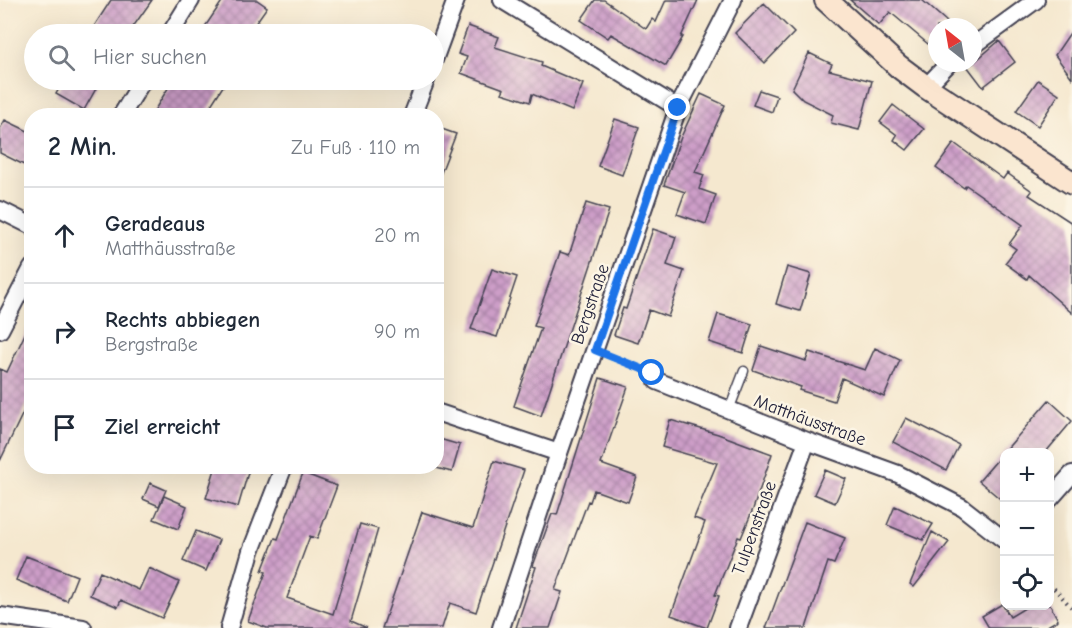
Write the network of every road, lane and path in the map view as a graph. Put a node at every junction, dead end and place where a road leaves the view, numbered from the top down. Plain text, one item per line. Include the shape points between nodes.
1 (191, 0) edge
2 (456, 0) edge
3 (502, 0) edge
4 (733, 0) edge
5 (826, 0) edge
6 (1036, 0) edge
7 (176, 24) edge
8 (444, 33) edge
9 (982, 39) edge
10 (940, 72) edge
11 (926, 87) junction
12 (136, 90) edge
13 (422, 90) edge
14 (126, 108) edge
15 (415, 108) edge
16 (678, 108) junction
17 (1072, 183) edge
18 (0, 210) edge
19 (24, 222) edge
20 (24, 284) edge
21 (0, 330) edge
22 (595, 350) junction
23 (744, 371) dead end
24 (657, 381) joint
25 (729, 410) junction
26 (444, 415) edge
27 (807, 441) junction
28 (559, 453) junction
29 (281, 474) edge
30 (1072, 474) edge
31 (1054, 494) edge
32 (1000, 536) edge
33 (1054, 588) edge
34 (1072, 608) edge
35 (0, 616) edge
36 (83, 628) edge
37 (229, 628) edge
38 (501, 628) edge
39 (738, 628) edge

1 - 7 street
2 - 8 street
3 - 16 street
4 - 16 street, Bergstraße
5 - 11 street
6 - 9 street
10 - 11 street
11 - 17 street
12 - 14 street
13 - 15 street
16 - 22 street, Bergstraße
18 - 19 street
20 - 21 street
22 - 24 path via 652,373
22 - 28 street, Bergstraße
23 - 25 lane
24 - 25 street, Matthäusstraße
25 - 27 street, Matthäusstraße
26 - 28 street
27 - 32 street, Matthäusstraße via 898,474 962,507
27 - 39 street, Tulpenstraße
28 - 38 street, Bergstraße
29 - 37 street via 251,551
30 - 31 street
33 - 34 path
35 - 36 street

